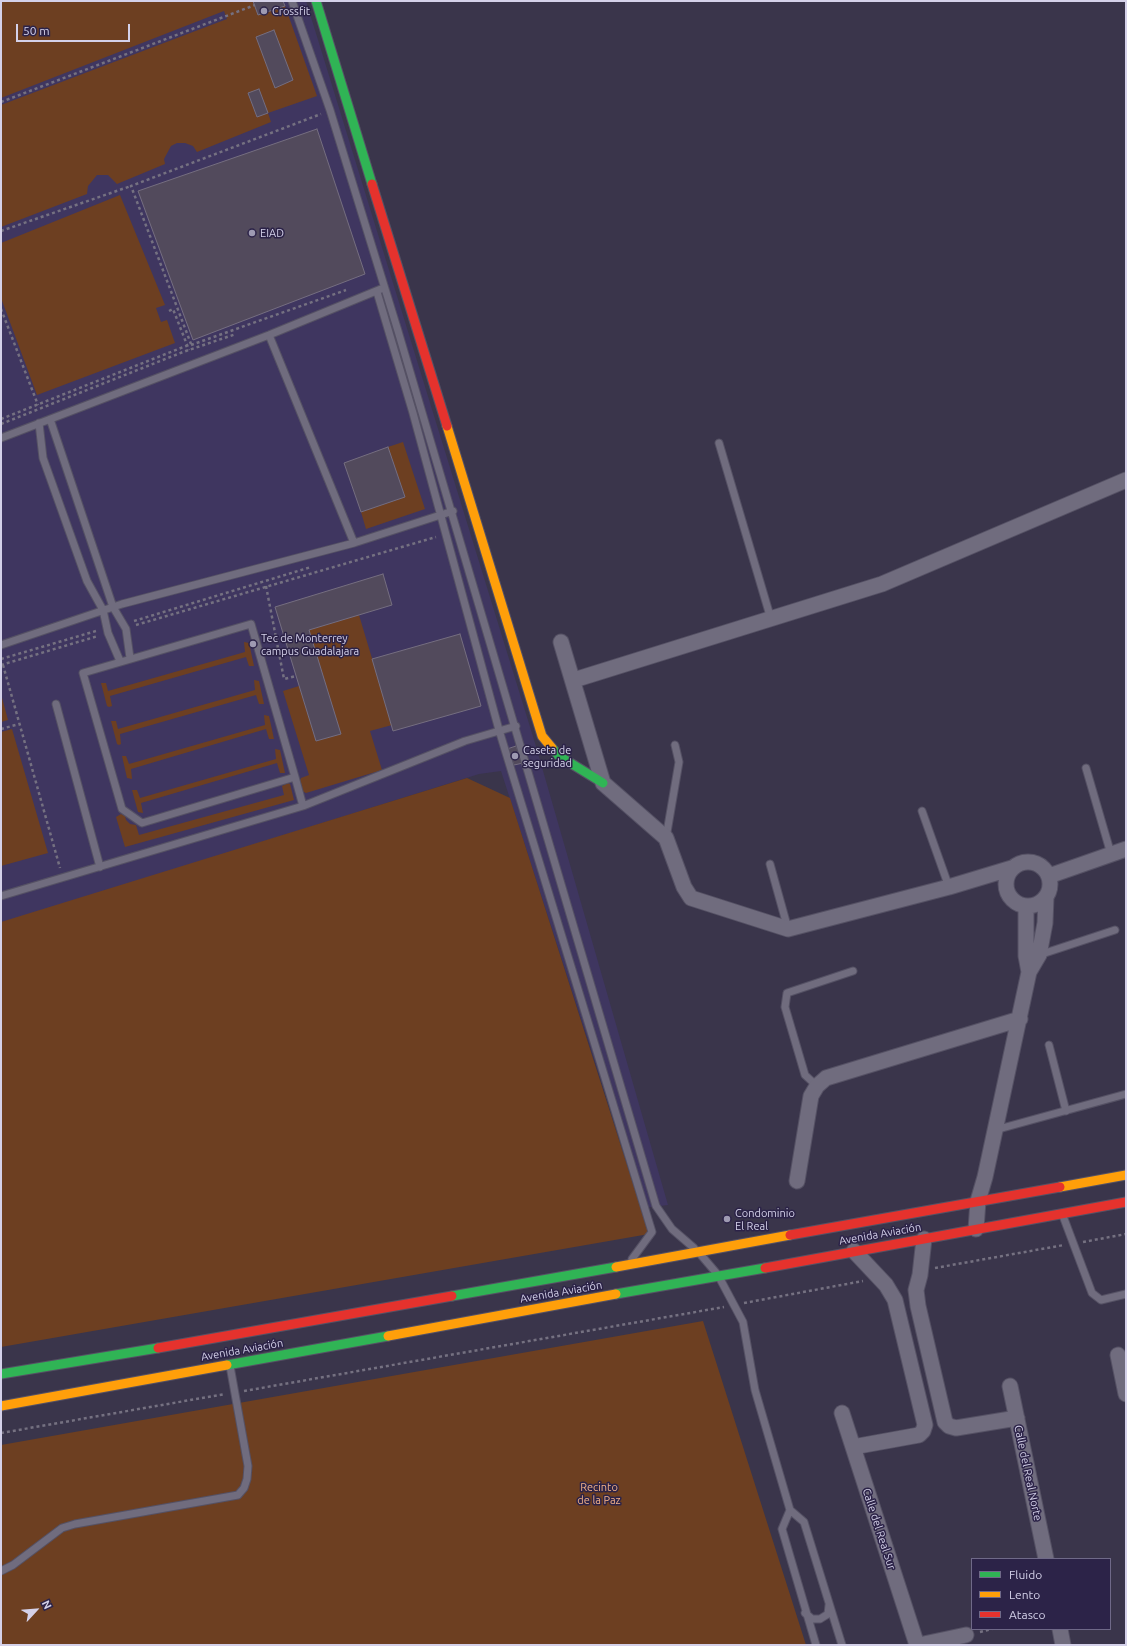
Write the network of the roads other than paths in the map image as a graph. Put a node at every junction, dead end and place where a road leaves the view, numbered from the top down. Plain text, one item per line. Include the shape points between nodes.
1 (292, 1) edge
2 (316, 1) edge
3 (385, 287) junction
4 (377, 292) junction
5 (269, 335) junction
6 (44, 421) junction
7 (1, 438) edge
8 (720, 443) dead end
9 (1126, 480) edge
10 (453, 512) junction
11 (441, 514) junction
12 (354, 543) junction
13 (113, 607) junction
14 (103, 610) junction
15 (771, 620) junction
16 (561, 642) dead end
17 (1, 645) edge
18 (130, 658) junction
19 (120, 661) junction
20 (574, 680) junction
21 (56, 704) dead end
22 (516, 726) junction
23 (499, 730) junction
24 (675, 745) dead end
25 (1086, 768) dead end
26 (295, 777) junction
27 (603, 783) junction
28 (303, 806) junction
29 (922, 811) dead end
30 (666, 838) junction
31 (1126, 849) edge
32 (1111, 854) junction
33 (770, 864) dead end
34 (100, 867) junction
35 (1012, 868) junction
36 (1049, 876) junction
37 (979, 878) junction
38 (949, 887) junction
39 (1008, 893) junction
40 (1, 896) edge
41 (1046, 897) junction
42 (1026, 906) junction
43 (788, 929) junction
44 (1115, 930) dead end
45 (1033, 955) junction
46 (853, 971) dead end
47 (1020, 1019) junction
48 (1049, 1045) dead end
49 (817, 1086) junction
50 (1126, 1094) edge
51 (1066, 1111) junction
52 (994, 1130) junction
53 (1126, 1175) edge
54 (798, 1181) dead end
55 (978, 1201) junction
56 (1126, 1202) edge
57 (1062, 1214) junction
58 (976, 1229) junction
59 (924, 1239) junction
60 (854, 1251) junction
61 (698, 1252) junction
62 (629, 1264) junction
63 (718, 1275) junction
64 (1126, 1294) edge
65 (923, 1328) junction
66 (903, 1332) junction
67 (1118, 1355) dead end
68 (230, 1364) junction
69 (1, 1374) edge
70 (1010, 1386) dead end
71 (1126, 1394) edge
72 (1, 1406) edge
73 (842, 1413) dead end
74 (1016, 1418) junction
75 (853, 1447) junction
76 (790, 1510) junction
77 (1046, 1558) edge
78 (1, 1571) edge
79 (829, 1605) junction
80 (805, 1613) junction
81 (1060, 1630) edge
82 (966, 1635) dead end
83 (816, 1645) edge
84 (842, 1645) edge
85 (918, 1645) edge
86 (1063, 1645) edge

1 - 3 lane via 330,110
2 - 27 main road via 542,736 559,756
3 - 4 lane
3 - 10 lane
4 - 5 lane
4 - 11 lane via 412,406
5 - 6 lane
5 - 12 lane
6 - 7 lane
6 - 13 lane
6 - 14 lane via 43,458 87,581
8 - 15 lane
9 - 15 street via 882,584
10 - 11 lane
10 - 22 lane
11 - 12 lane
11 - 23 lane
12 - 13 lane
13 - 14 lane
13 - 18 lane via 124,626
14 - 17 lane
14 - 19 lane
15 - 20 street
16 - 20 street
18 - 19 lane
18 - 26 lane via 251,624
19 - 26 lane via 83,672 122,809 142,823
20 - 27 street
21 - 34 lane
22 - 23 lane
22 - 61 lane via 656,1206 672,1229
23 - 28 lane via 465,741
23 - 62 lane via 652,1232
24 - 30 lane via 679,762
25 - 32 lane
26 - 28 lane
27 - 30 street
28 - 34 lane
29 - 38 lane
30 - 43 street via 684,887 691,898
31 - 32 street
32 - 36 street
33 - 43 lane
34 - 40 lane
35 - 36 street via 1019,863 1031,862 1042,866
35 - 37 street
35 - 39 street via 1006,882
36 - 41 street via 1050,887
37 - 38 street
37 - 39 street
38 - 43 street
39 - 42 street via 1015,902
41 - 42 street via 1037,904
41 - 45 street via 1045,923
42 - 45 street
44 - 45 lane
45 - 47 street
46 - 49 lane via 787,993 785,1007 805,1074
47 - 49 street via 826,1078
47 - 52 street
48 - 51 lane
49 - 54 street via 811,1096
50 - 51 lane
51 - 52 lane
52 - 55 street
53 - 55 main road, Avenida Aviación
55 - 58 street
55 - 61 main road, Avenida Aviación
56 - 57 main road, Avenida Aviación
57 - 58 main road, Avenida Aviación
57 - 64 lane via 1092,1293 1102,1300
58 - 59 main road, Avenida Aviación
59 - 60 main road, Avenida Aviación
59 - 65 street via 916,1290
60 - 63 main road, Avenida Aviación
60 - 66 street via 886,1285 895,1300
61 - 62 main road, Avenida Aviación
61 - 63 lane
62 - 69 main road, Avenida Aviación via 187,1347
63 - 68 main road, Avenida Aviación
63 - 76 lane via 743,1322 755,1390
65 - 66 street
65 - 74 street via 945,1422 949,1426 956,1428
66 - 75 street via 925,1425 923,1431 919,1435
67 - 71 street
68 - 72 main road, Avenida Aviación via 190,1368
68 - 78 lane via 248,1466 248,1479 238,1495 62,1528 13,1565
70 - 74 street, Calle del Real Norte
73 - 75 street, Calle del Real Sur
74 - 77 street, Calle del Real Norte
75 - 85 street, Calle del Real Sur
76 - 79 lane via 804,1522
76 - 80 lane via 782,1529
79 - 80 lane via 828,1614 820,1619 812,1619
79 - 84 lane
80 - 83 lane
81 - 86 street
82 - 85 street

